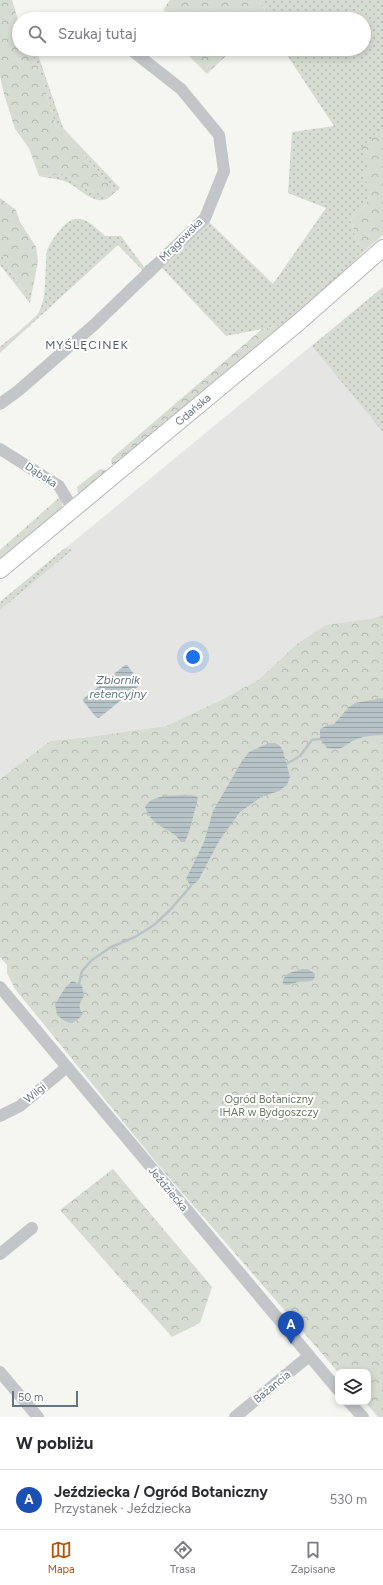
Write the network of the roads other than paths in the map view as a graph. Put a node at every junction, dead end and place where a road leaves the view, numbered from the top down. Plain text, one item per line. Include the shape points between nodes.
1 (139, 56) edge
2 (383, 248) edge
3 (0, 404) edge
4 (0, 449) edge
5 (73, 509) junction
6 (0, 570) edge
7 (0, 987) edge
8 (67, 1067) junction
9 (0, 1116) edge
10 (32, 1228) dead end
11 (0, 1254) edge
12 (309, 1356) junction
13 (0, 1372) edge
14 (335, 1386) edge
15 (352, 1405) edge
16 (38, 1417) edge
17 (235, 1417) edge
18 (363, 1417) edge

1 - 3 street, Mrągowska via 181,88 219,135 224,171 205,218 95,324
2 - 5 main road, Gdańska via 299,322
4 - 5 street, Dąbska via 59,486
5 - 6 main road, Gdańska
7 - 8 street, Jeździecka
8 - 9 street, Wilgi via 20,1106
8 - 12 street, Jeździecka
10 - 11 street
12 - 14 street, Jeździecka
12 - 17 street, Bażancia
13 - 16 street
15 - 18 street

